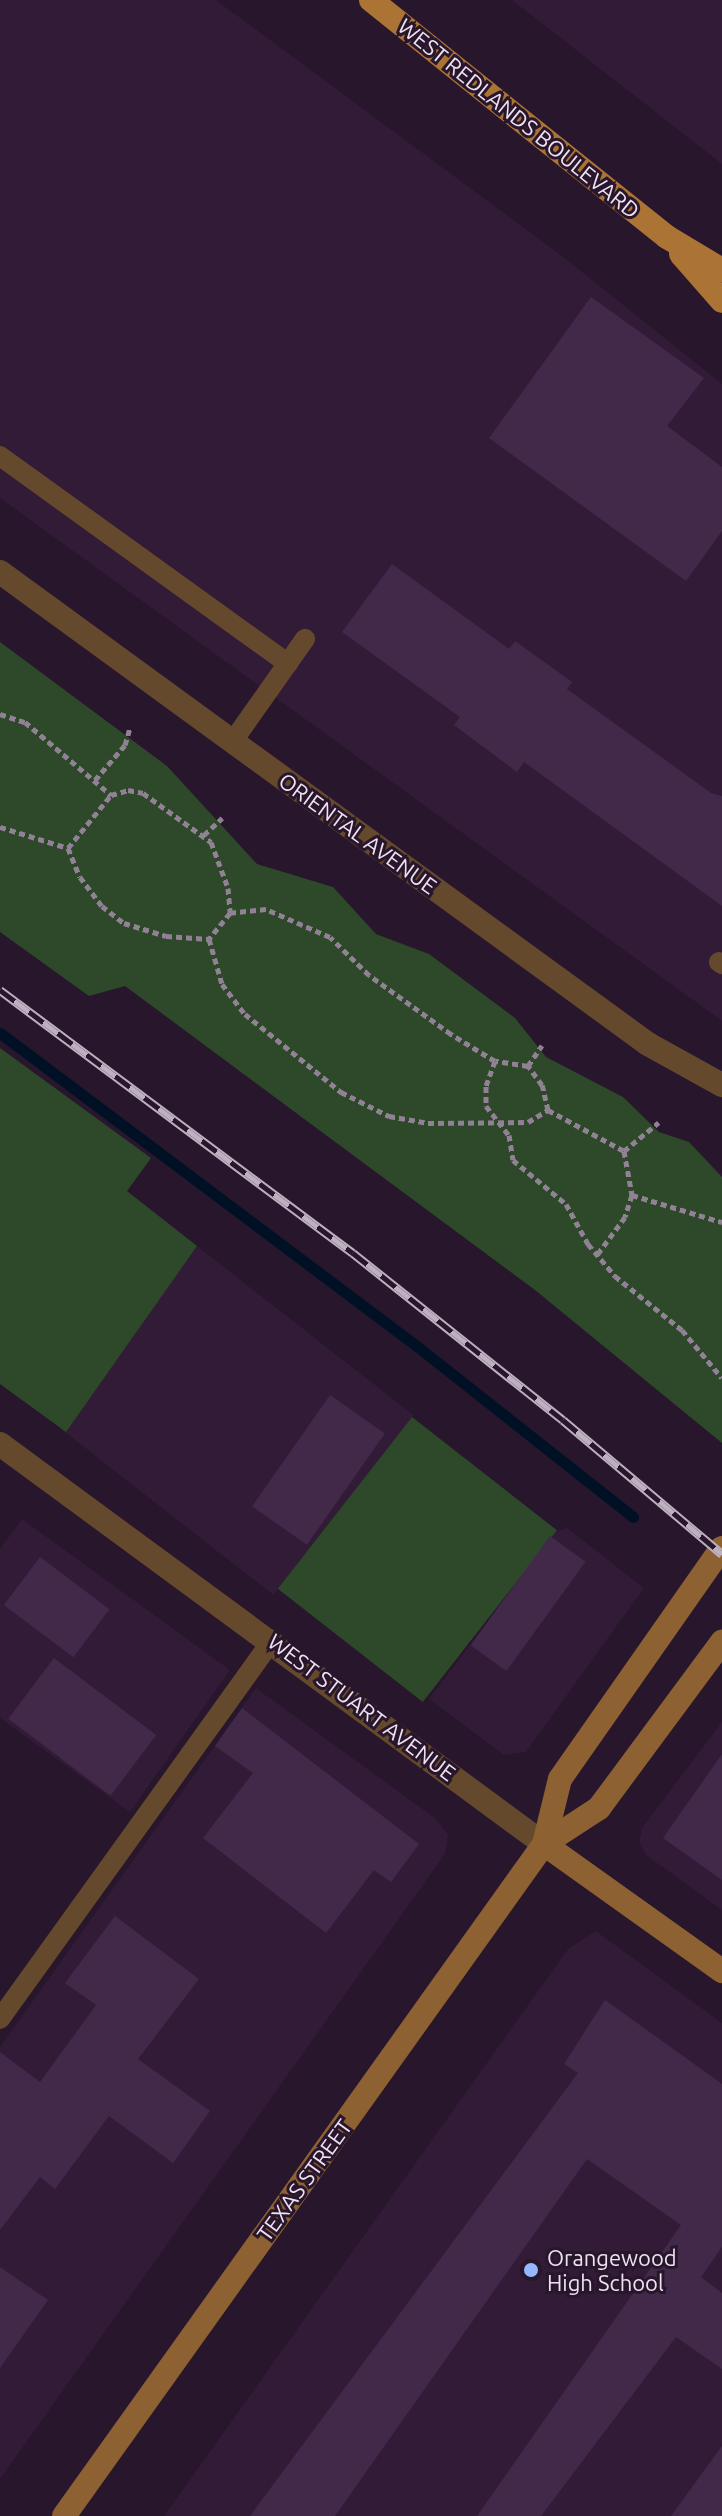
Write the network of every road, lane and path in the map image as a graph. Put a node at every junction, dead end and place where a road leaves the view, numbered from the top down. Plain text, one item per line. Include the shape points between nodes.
1 (371, 0) edge
2 (667, 237) junction
3 (722, 270) edge
4 (722, 301) edge
5 (0, 456) edge
6 (0, 572) edge
7 (305, 639) dead end
8 (288, 664) junction
9 (0, 714) edge
10 (130, 728) dead end
11 (233, 741) junction
12 (95, 780) junction
13 (111, 795) junction
14 (222, 818) dead end
15 (0, 827) edge
16 (204, 835) junction
17 (68, 848) junction
18 (230, 913) junction
19 (209, 939) junction
20 (542, 1045) dead end
21 (495, 1061) junction
22 (528, 1066) junction
23 (722, 1085) edge
24 (548, 1110) junction
25 (496, 1121) junction
26 (659, 1122) dead end
27 (624, 1151) junction
28 (632, 1195) junction
29 (722, 1222) edge
30 (597, 1255) junction
31 (722, 1378) edge
32 (2, 1449) edge
33 (722, 1548) edge
34 (272, 1640) junction
35 (722, 1642) edge
36 (544, 1844) junction
37 (722, 1971) edge
38 (0, 2019) edge
39 (64, 2516) edge

1 - 2 main road, WEST REDLANDS BOULEVARD
2 - 3 main road, WEST REDLANDS BOULEVARD
2 - 4 main road, WEST REDLANDS BOULEVARD
5 - 8 lane
6 - 11 street, ORIENTAL AVENUE
7 - 8 lane
8 - 11 lane
9 - 12 path via 25,722
10 - 12 path via 125,745
11 - 23 street, ORIENTAL AVENUE via 637,1037
12 - 13 path
13 - 16 path via 143,793 174,820
13 - 17 path
14 - 16 path
15 - 17 path
16 - 18 path via 228,888
17 - 19 path via 102,906 124,923 166,936
18 - 19 path
18 - 21 path via 266,909 330,937 369,975
19 - 25 path via 222,984 245,1014 341,1092 389,1116 428,1123
20 - 22 path
21 - 22 path
21 - 25 path via 486,1106
22 - 24 path via 542,1085
24 - 25 path via 528,1122
24 - 27 path
25 - 30 path via 509,1135 513,1160 566,1204
26 - 27 path
27 - 28 path
28 - 29 path
28 - 30 path via 625,1217
30 - 31 path via 682,1330
32 - 34 street, WEST STUART AVENUE
33 - 36 main road, TEXAS STREET via 560,1779
34 - 36 street, WEST STUART AVENUE
34 - 38 lane
35 - 36 main road, TEXAS STREET via 599,1808
36 - 37 main road, WEST STUART AVENUE
36 - 39 main road, TEXAS STREET

